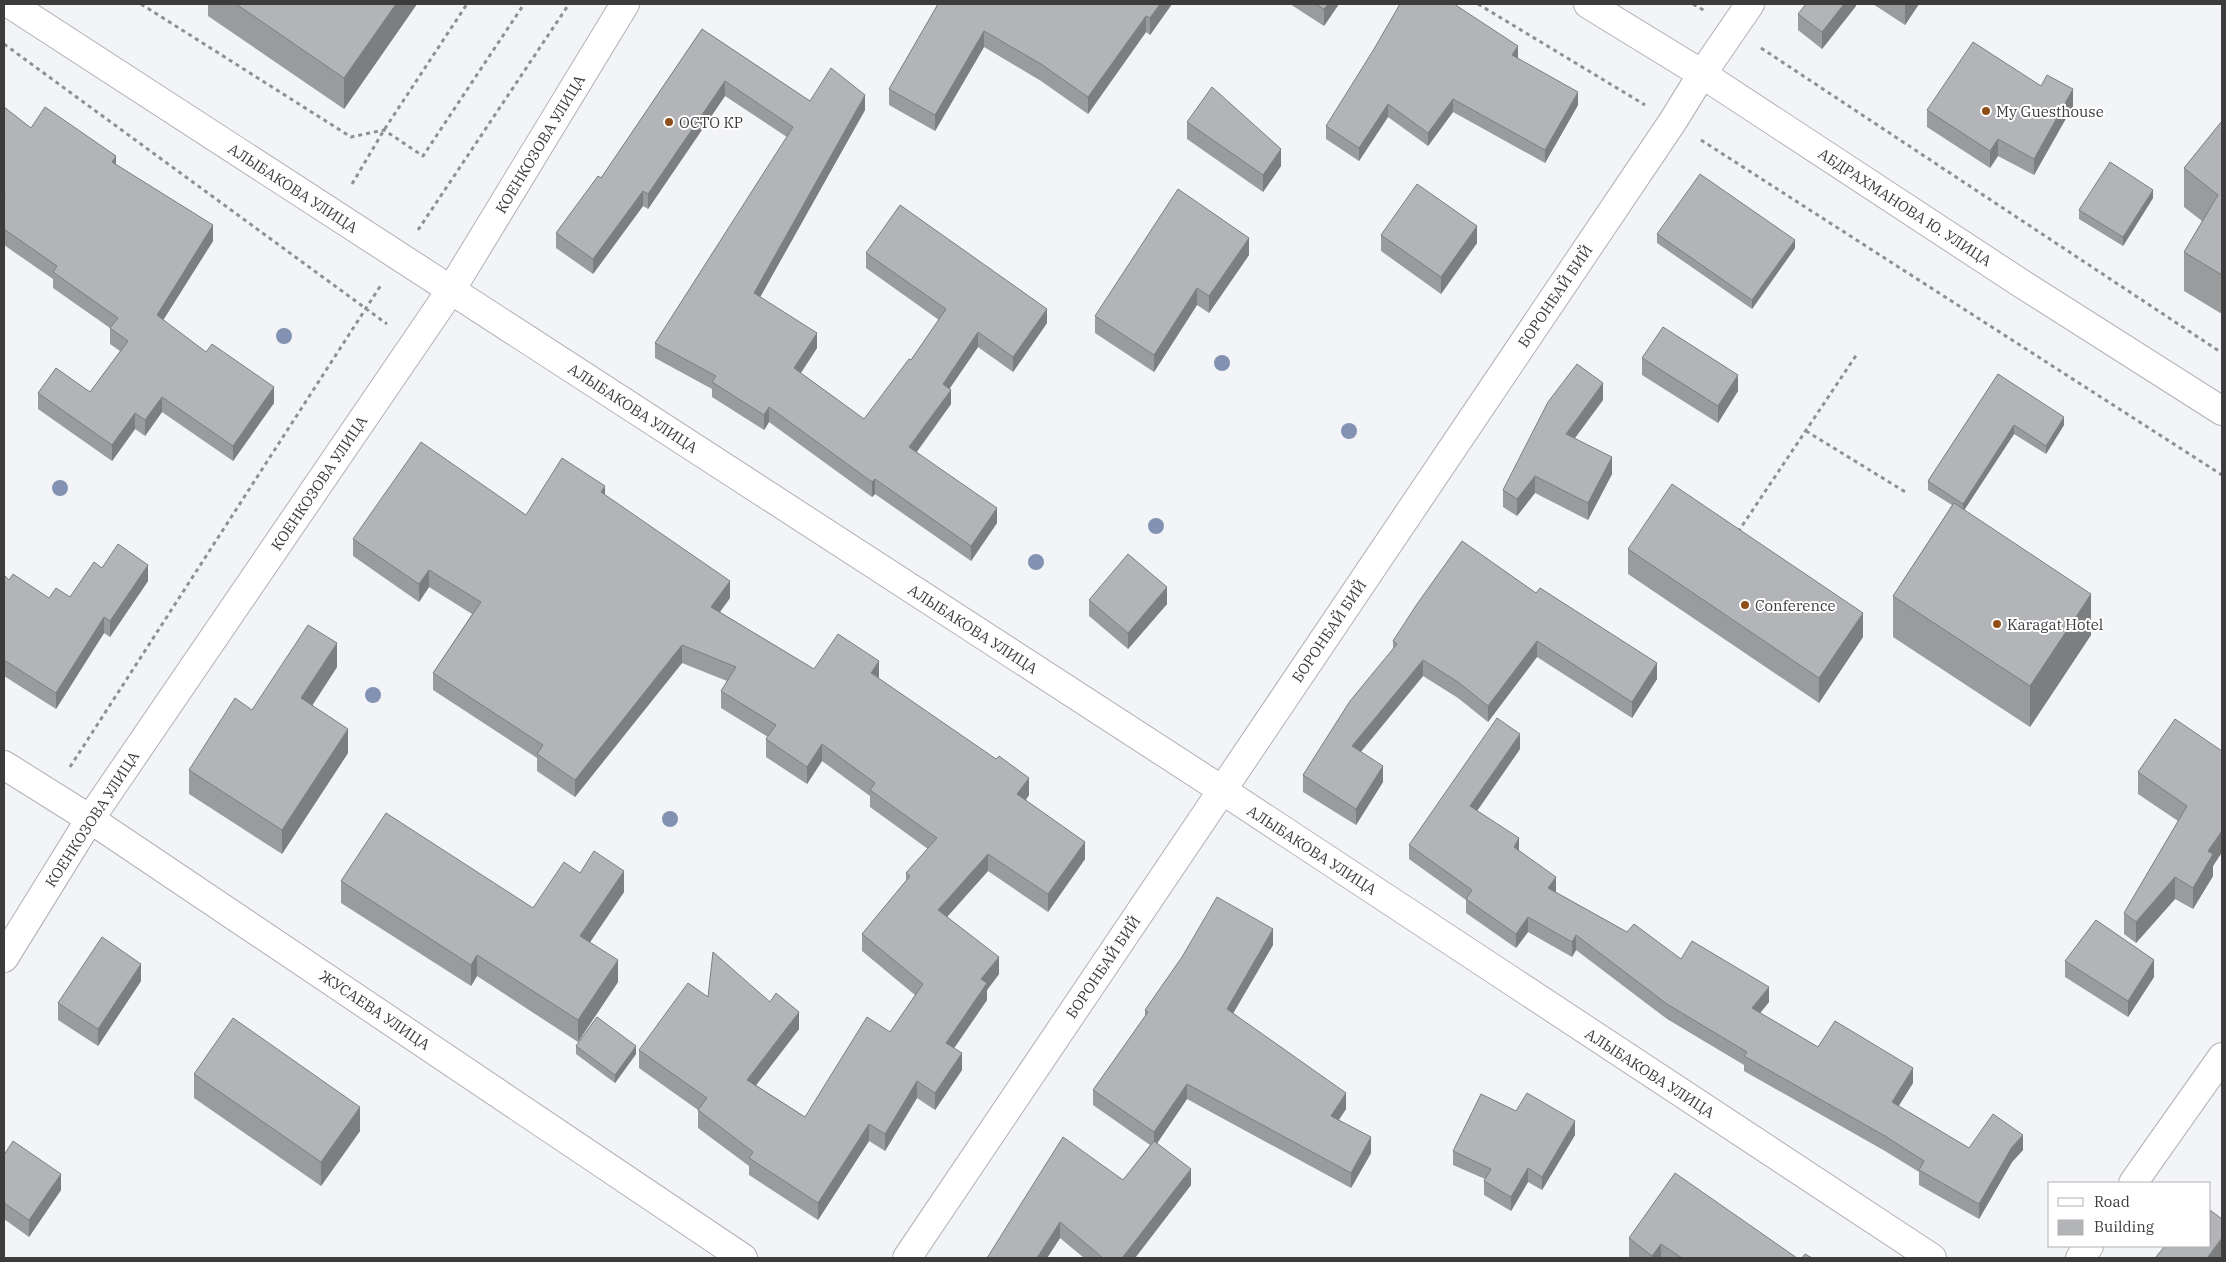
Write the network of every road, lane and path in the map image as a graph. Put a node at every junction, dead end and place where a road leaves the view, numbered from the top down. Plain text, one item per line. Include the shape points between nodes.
1 (10, 4) edge
2 (141, 4) edge
3 (467, 4) edge
4 (524, 4) edge
5 (569, 4) edge
6 (625, 4) edge
7 (1478, 4) edge
8 (1588, 4) edge
9 (1693, 4) edge
10 (1750, 4) edge
11 (1733, 30) junction
12 (4, 44) edge
13 (1702, 74) junction
14 (1673, 121) junction
15 (384, 130) junction
16 (352, 184) dead end
17 (400, 257) junction
18 (451, 290) junction
19 (365, 309) junction
20 (414, 343) junction
21 (2222, 353) edge
22 (1858, 354) dead end
23 (2222, 411) edge
24 (1806, 431) junction
25 (2222, 475) edge
26 (1907, 493) dead end
27 (1734, 538) edge
28 (4, 765) edge
29 (1222, 790) junction
30 (52, 796) junction
31 (90, 819) junction
32 (4, 958) edge
33 (2222, 1057) edge
34 (2134, 1182) edge
35 (2088, 1247) edge
36 (743, 1258) edge
37 (907, 1258) edge
38 (1932, 1258) edge
39 (2080, 1258) edge

1 - 17 street, АЛЫБАКОВА УЛИЦА
2 - 15 path via 351,136
3 - 15 path
4 - 15 path via 423,156
5 - 17 path
6 - 18 street, КОЕНКОЗОВА УЛИЦА
7 - 14 path
8 - 13 street, АБДРАХМАНОВА Ю. УЛИЦА
9 - 11 path
10 - 11 street, БОРОНБАЙ БИЙ
11 - 13 street, БОРОНБАЙ БИЙ
11 - 21 path
12 - 19 path
13 - 14 street, БОРОНБАЙ БИЙ
13 - 23 street, АБДРАХМАНОВА Ю. УЛИЦА
14 - 25 path
14 - 29 street, БОРОНБАЙ БИЙ
15 - 16 path
17 - 18 street, АЛЫБАКОВА УЛИЦА
17 - 19 path
18 - 20 street, КОЕНКОЗОВА УЛИЦА
18 - 29 street, АЛЫБАКОВА УЛИЦА
19 - 20 path
19 - 30 path
20 - 31 street, КОЕНКОЗОВА УЛИЦА
22 - 24 path
24 - 26 path
24 - 27 path
28 - 30 street, ЖУСАЕВА УЛИЦА
29 - 37 street, БОРОНБАЙ БИЙ
29 - 38 street, АЛЫБАКОВА УЛИЦА
30 - 31 street, ЖУСАЕВА УЛИЦА
31 - 32 street, КОЕНКОЗОВА УЛИЦА
31 - 36 street, ЖУСАЕВА УЛИЦА
33 - 34 street
35 - 39 street

